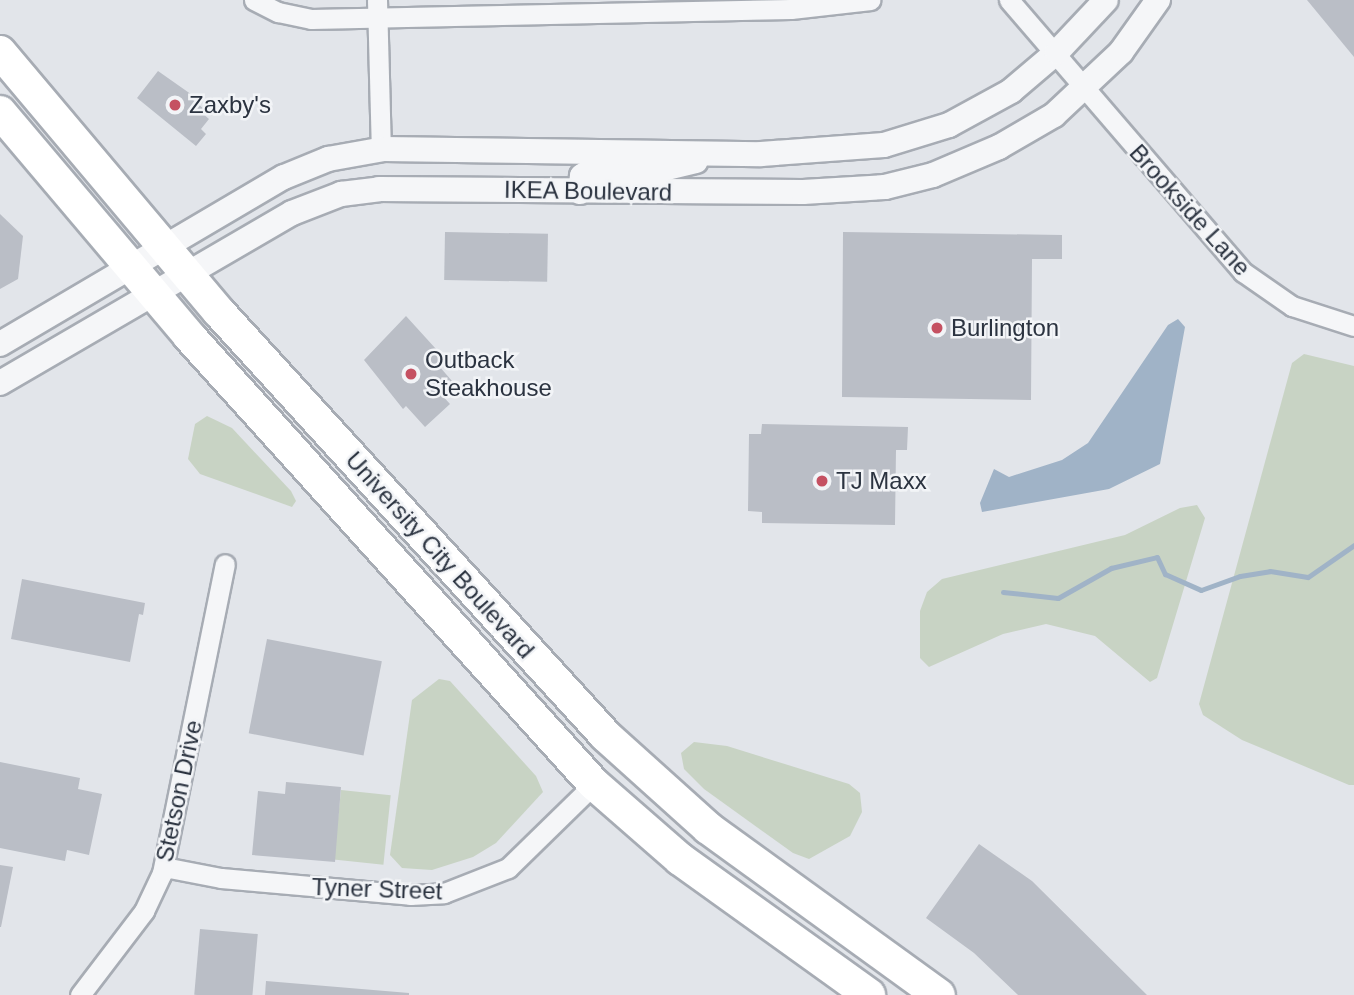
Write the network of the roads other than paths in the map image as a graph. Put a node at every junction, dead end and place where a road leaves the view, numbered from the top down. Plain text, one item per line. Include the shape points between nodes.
1 (254, 0) edge
2 (870, 0) edge
3 (1009, 0) edge
4 (1105, 0) edge
5 (1140, 0) edge
6 (1158, 0) edge
7 (377, 7) edge
8 (0, 52) edge
9 (1057, 52) junction
10 (1085, 88) junction
11 (0, 112) edge
12 (381, 150) junction
13 (724, 153) junction
14 (580, 192) junction
15 (164, 247) junction
16 (130, 267) junction
17 (189, 276) junction
18 (155, 295) junction
19 (1354, 326) edge
20 (0, 344) edge
21 (0, 383) edge
22 (225, 564) dead end
23 (594, 784) junction
24 (164, 867) junction
25 (79, 995) edge
26 (869, 995) edge
27 (939, 995) edge

1 - 7 street via 294,17
2 - 7 street via 786,9
3 - 9 street, Brookside Lane
4 - 9 street, IKEA Boulevard
5 - 10 street via 1090,62
6 - 10 street, IKEA Boulevard via 1121,52
7 - 12 street
8 - 15 main road, University City Boulevard
9 - 10 street, Brookside Lane
9 - 13 street, IKEA Boulevard via 994,102 919,136 849,151
10 - 14 street, IKEA Boulevard via 1054,115 999,147 933,175 885,187 803,192
10 - 19 street, Brookside Lane via 1243,272 1292,306
11 - 16 main road, University City Boulevard
12 - 13 street, IKEA Boulevard
12 - 15 street, IKEA Boulevard via 336,157 298,170
13 - 14 street via 657,171 590,171 582,176
14 - 17 street, IKEA Boulevard via 353,191 292,213
15 - 16 street, IKEA Boulevard
15 - 17 main road, University City Boulevard
16 - 18 main road, University City Boulevard
16 - 20 street, IKEA Boulevard
17 - 18 street, IKEA Boulevard
17 - 27 main road, University City Boulevard via 635,764 733,847
18 - 21 street, IKEA Boulevard
18 - 23 main road, University City Boulevard
22 - 24 street, Stetson Drive
23 - 24 street, Tyner Street via 508,868 444,893 410,895 220,878
23 - 26 main road, University City Boulevard via 680,859
24 - 25 street, Stetson Drive via 144,911

